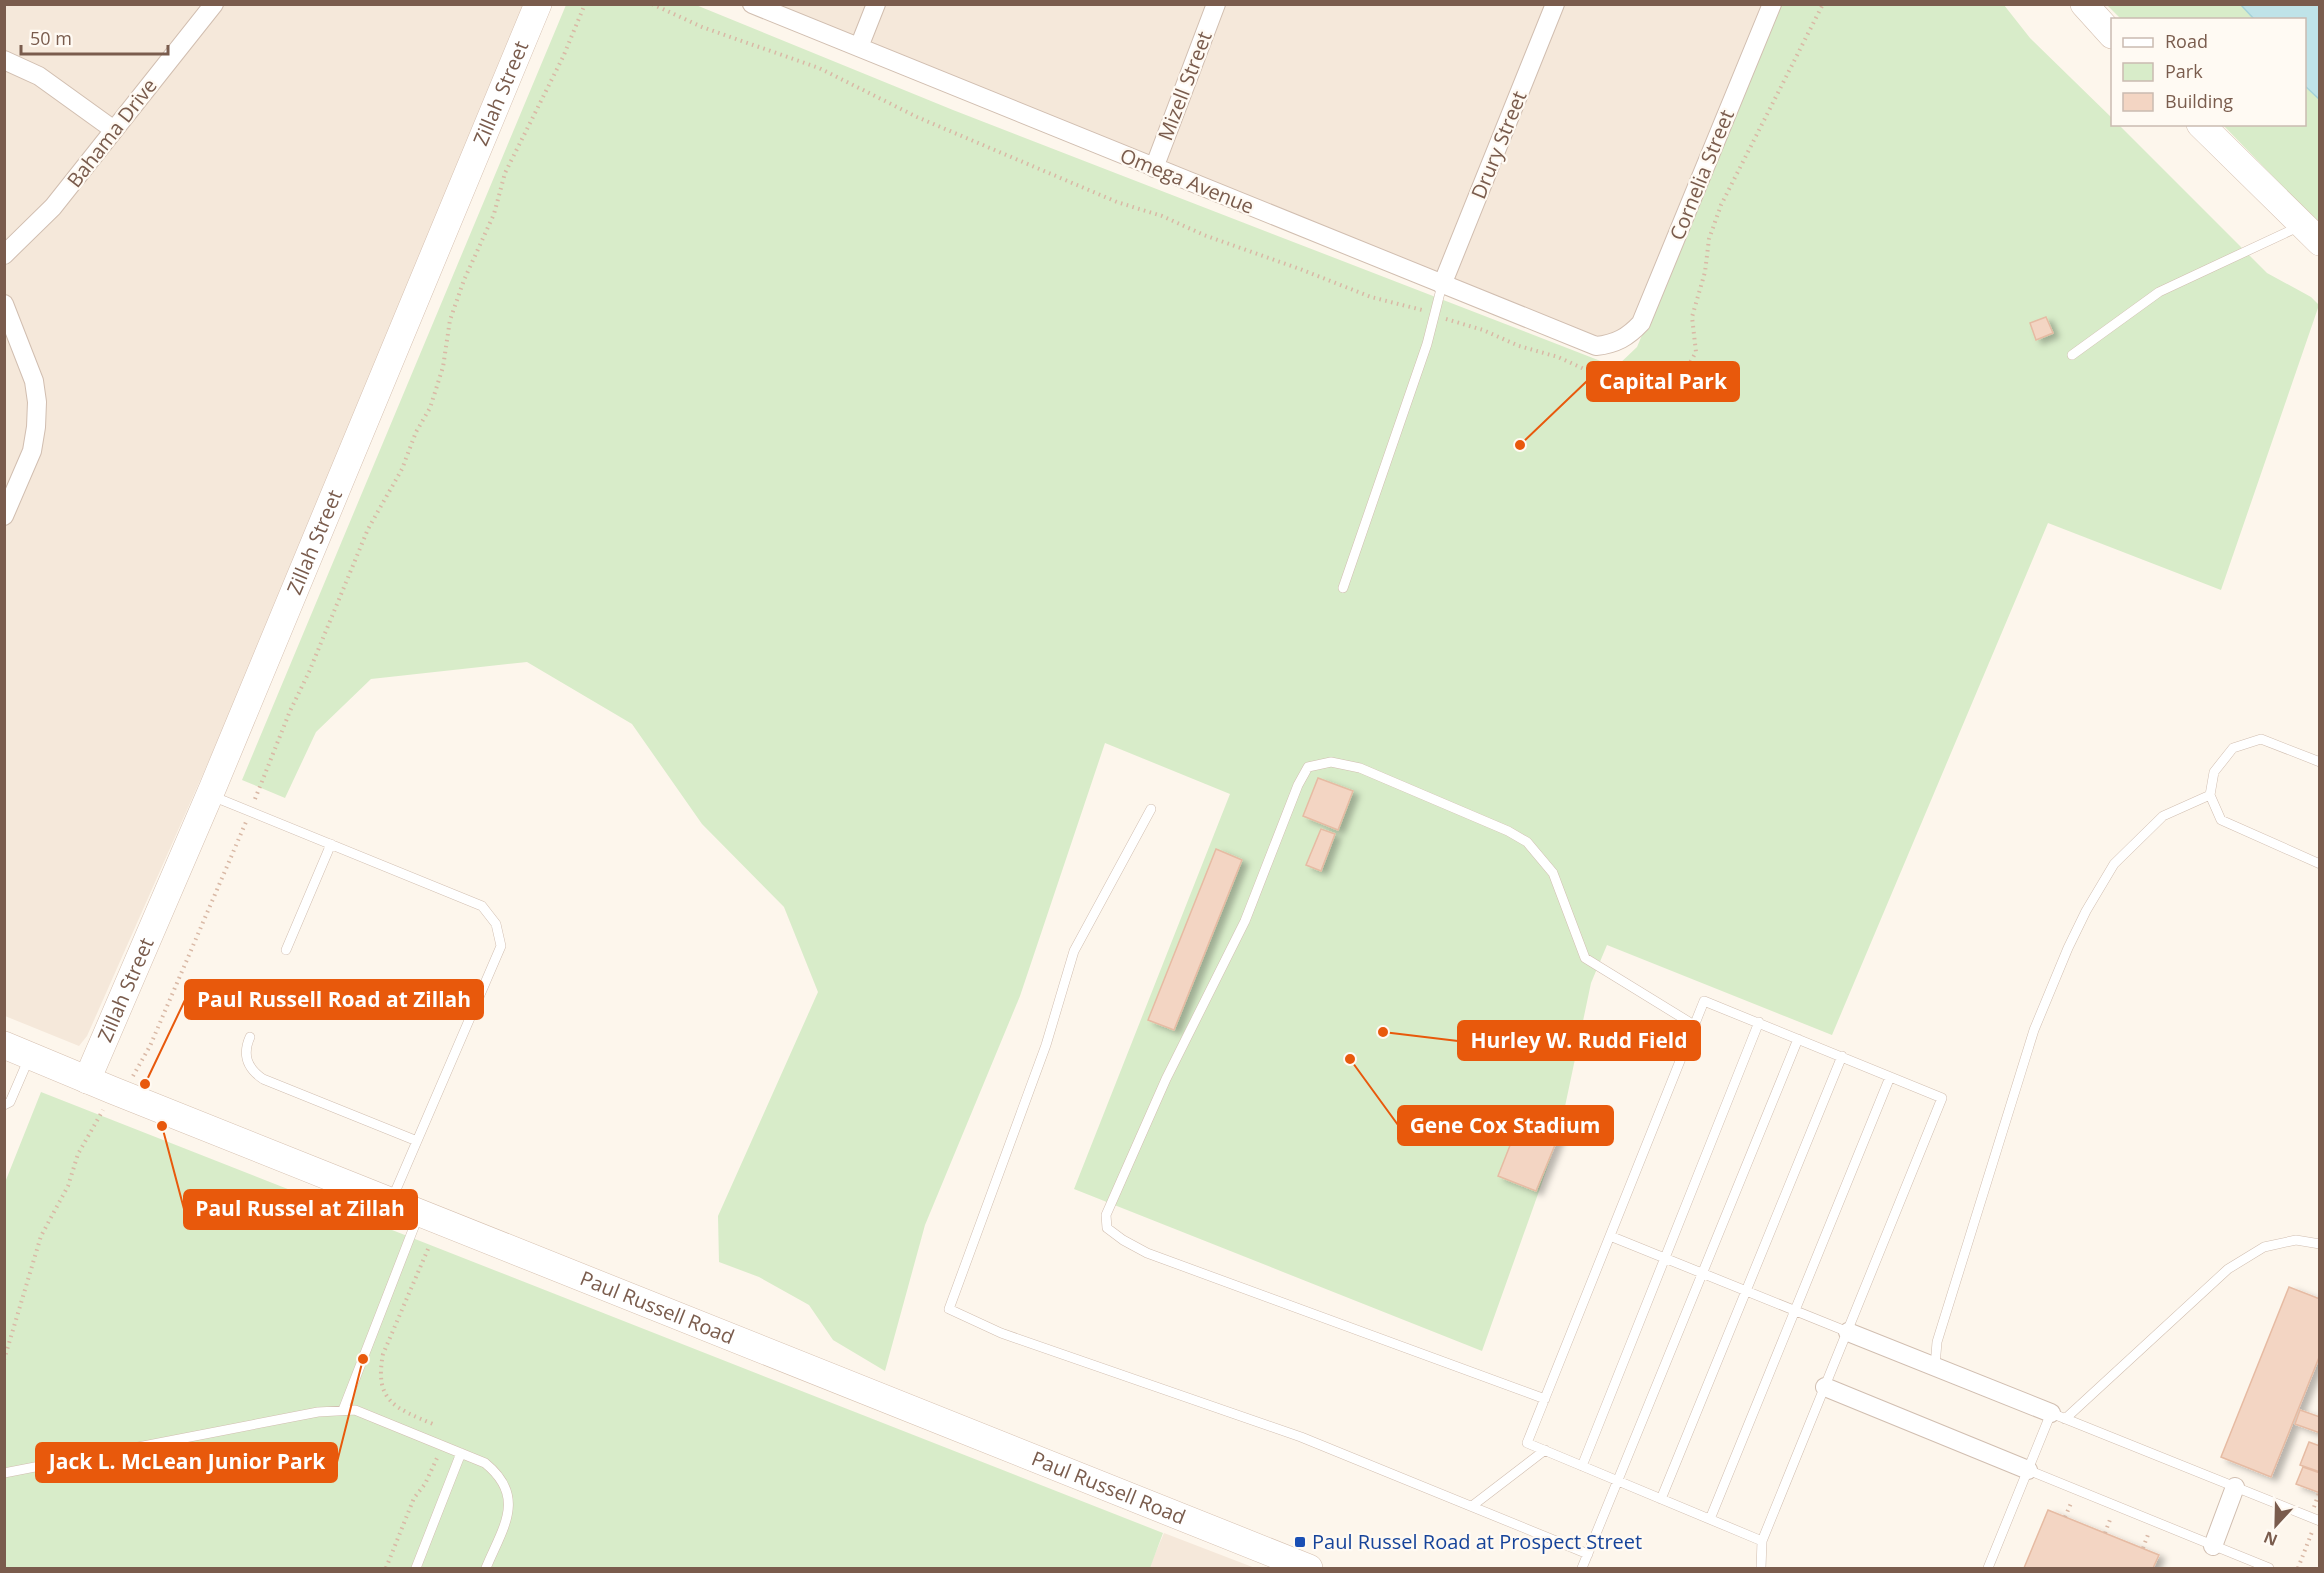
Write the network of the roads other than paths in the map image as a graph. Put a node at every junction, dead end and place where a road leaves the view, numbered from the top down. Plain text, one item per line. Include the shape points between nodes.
1 (214, 4) edge
2 (538, 4) edge
3 (752, 4) edge
4 (876, 4) edge
5 (1216, 4) edge
6 (1555, 4) edge
7 (1772, 4) edge
8 (2084, 4) edge
9 (2111, 33) edge
10 (859, 47) junction
11 (4, 60) edge
12 (2202, 126) edge
13 (114, 130) junction
14 (1154, 168) junction
15 (2311, 233) edge
16 (4, 255) edge
17 (1442, 285) junction
18 (4, 304) edge
19 (1623, 339) joint
20 (2072, 355) dead end
21 (4, 516) edge
22 (1342, 588) dead end
23 (2319, 762) edge
24 (209, 795) junction
25 (2210, 795) junction
26 (1151, 809) dead end
27 (331, 844) junction
28 (2319, 864) edge
29 (286, 950) dead end
30 (1759, 1022) junction
31 (1694, 1025) junction
32 (250, 1037) dead end
33 (1798, 1039) junction
34 (4, 1045) edge
35 (30, 1055) junction
36 (1842, 1056) junction
37 (1890, 1077) junction
38 (87, 1080) junction
39 (4, 1105) edge
40 (417, 1142) junction
41 (392, 1202) junction
42 (419, 1213) junction
43 (1610, 1236) junction
44 (2319, 1244) edge
45 (1665, 1258) junction
46 (1704, 1274) junction
47 (1747, 1291) junction
48 (1795, 1310) junction
49 (1848, 1332) junction
50 (1935, 1366) junction
51 (1825, 1387) junction
52 (1545, 1399) junction
53 (343, 1410) junction
54 (2058, 1416) junction
55 (1545, 1450) junction
56 (461, 1453) junction
57 (1582, 1466) junction
58 (2028, 1470) junction
59 (4, 1473) edge
60 (1619, 1481) junction
61 (2235, 1487) junction
62 (1661, 1499) junction
63 (1472, 1506) junction
64 (1710, 1519) junction
65 (2318, 1520) edge
66 (1762, 1541) junction
67 (2213, 1546) junction
68 (1588, 1554) junction
69 (1301, 1567) edge
70 (416, 1569) edge
71 (486, 1569) edge
72 (1582, 1569) edge
73 (1761, 1569) edge
74 (1988, 1569) edge
75 (2269, 1569) edge

1 - 13 street, Bahama Drive
2 - 24 street, Zillah Street
3 - 10 street, Omega Avenue
4 - 10 street
5 - 14 street, Mizell Street
6 - 17 street, Drury Street
7 - 19 street, Cornelia Street via 1641,323
8 - 9 street
10 - 14 street, Omega Avenue
11 - 13 street via 39,76
12 - 15 street
13 - 16 street, Bahama Drive via 53,207
14 - 17 street, Omega Avenue
15 - 20 lane via 2159,292
17 - 19 street, Omega Avenue via 1596,346
17 - 22 lane via 1423,355
18 - 21 street via 34,381 37,402 32,451
23 - 25 lane via 2260,740 2233,748 2214,772
24 - 27 lane
24 - 38 street, Zillah Street
25 - 28 lane via 2221,820
25 - 50 lane via 2163,816 2114,864 2086,910 2034,1030 2005,1116 1937,1342
26 - 63 lane via 1074,951 1046,1045 949,1309 1002,1333 1301,1437
27 - 29 lane
27 - 40 lane via 482,906 496,924 501,946
30 - 31 lane via 1704,1001
30 - 33 lane
30 - 45 lane
31 - 43 lane
31 - 52 lane via 1585,958 1553,873 1527,842 1360,768 1331,762 1308,767 1245,921 1106,1215 1107,1228 1147,1253
32 - 40 lane via 245,1048 253,1073
33 - 36 lane
33 - 46 lane
34 - 35 street, Paul Russell Road
35 - 38 street, Paul Russell Road
35 - 39 lane via 10,1102
36 - 37 lane
36 - 47 lane
37 - 48 lane
37 - 49 lane via 1942,1098
38 - 41 street, Paul Russell Road
40 - 41 lane
41 - 42 street, Paul Russell Road
42 - 53 lane
42 - 69 street, Paul Russell Road
43 - 45 lane
43 - 52 lane
44 - 54 lane via 2296,1240 2264,1247 2228,1269
45 - 46 lane
45 - 57 lane
46 - 47 lane
46 - 60 lane
47 - 48 lane
47 - 62 lane
48 - 49 lane
48 - 64 lane
49 - 50 street
49 - 51 lane
50 - 54 street
51 - 58 street
51 - 66 lane
52 - 55 lane via 1527,1443
53 - 56 lane via 355,1410
53 - 59 lane
54 - 58 lane
54 - 61 lane
55 - 57 lane
55 - 63 lane
56 - 70 lane
56 - 71 lane via 485,1462 507,1488 506,1520
57 - 60 lane
58 - 67 lane
58 - 74 lane
60 - 62 lane
60 - 68 lane
61 - 65 lane
61 - 67 street
62 - 64 lane
63 - 68 lane
64 - 66 lane
66 - 73 lane
67 - 75 lane
68 - 72 lane

